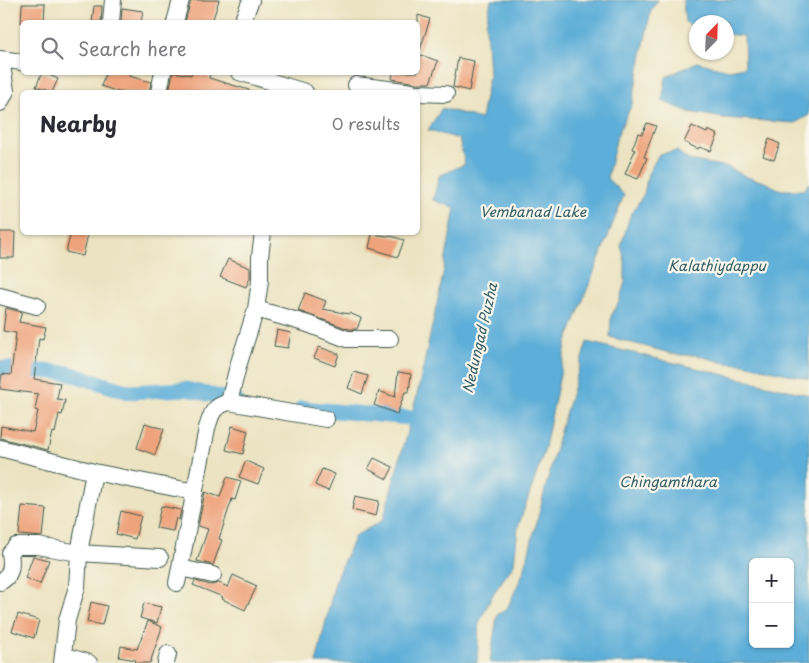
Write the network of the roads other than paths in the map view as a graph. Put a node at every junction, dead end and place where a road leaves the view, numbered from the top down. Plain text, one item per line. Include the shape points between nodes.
1 (113, 0) edge
2 (181, 0) edge
3 (252, 0) edge
4 (111, 20) edge
5 (176, 20) edge
6 (243, 20) edge
7 (1, 59) edge
8 (20, 62) edge
9 (162, 75) edge
10 (248, 75) edge
11 (355, 83) edge
12 (159, 90) edge
13 (294, 90) edge
14 (399, 90) edge
15 (420, 93) edge
16 (446, 94) dead end
17 (0, 103) edge
18 (263, 235) edge
19 (0, 296) edge
20 (37, 306) dead end
21 (256, 309) junction
22 (390, 339) dead end
23 (230, 399) junction
24 (326, 419) dead end
25 (0, 448) edge
26 (94, 472) junction
27 (195, 492) junction
28 (79, 553) junction
29 (160, 558) dead end
30 (213, 575) dead end
31 (0, 582) edge
32 (63, 659) edge
33 (89, 663) edge

1 - 4 street
2 - 5 street
3 - 6 street
7 - 8 street
7 - 17 street via 6,91
9 - 12 street
10 - 13 street
11 - 14 street
15 - 16 street
18 - 21 street
19 - 20 street
21 - 22 street via 347,339
21 - 23 street
23 - 24 street
23 - 27 street via 213,411
25 - 26 street
26 - 27 street
26 - 28 street
27 - 30 street via 179,575
28 - 29 street
28 - 31 street via 16,546 10,553 12,564 7,578
28 - 32 street via 77,587 67,620
32 - 33 street

